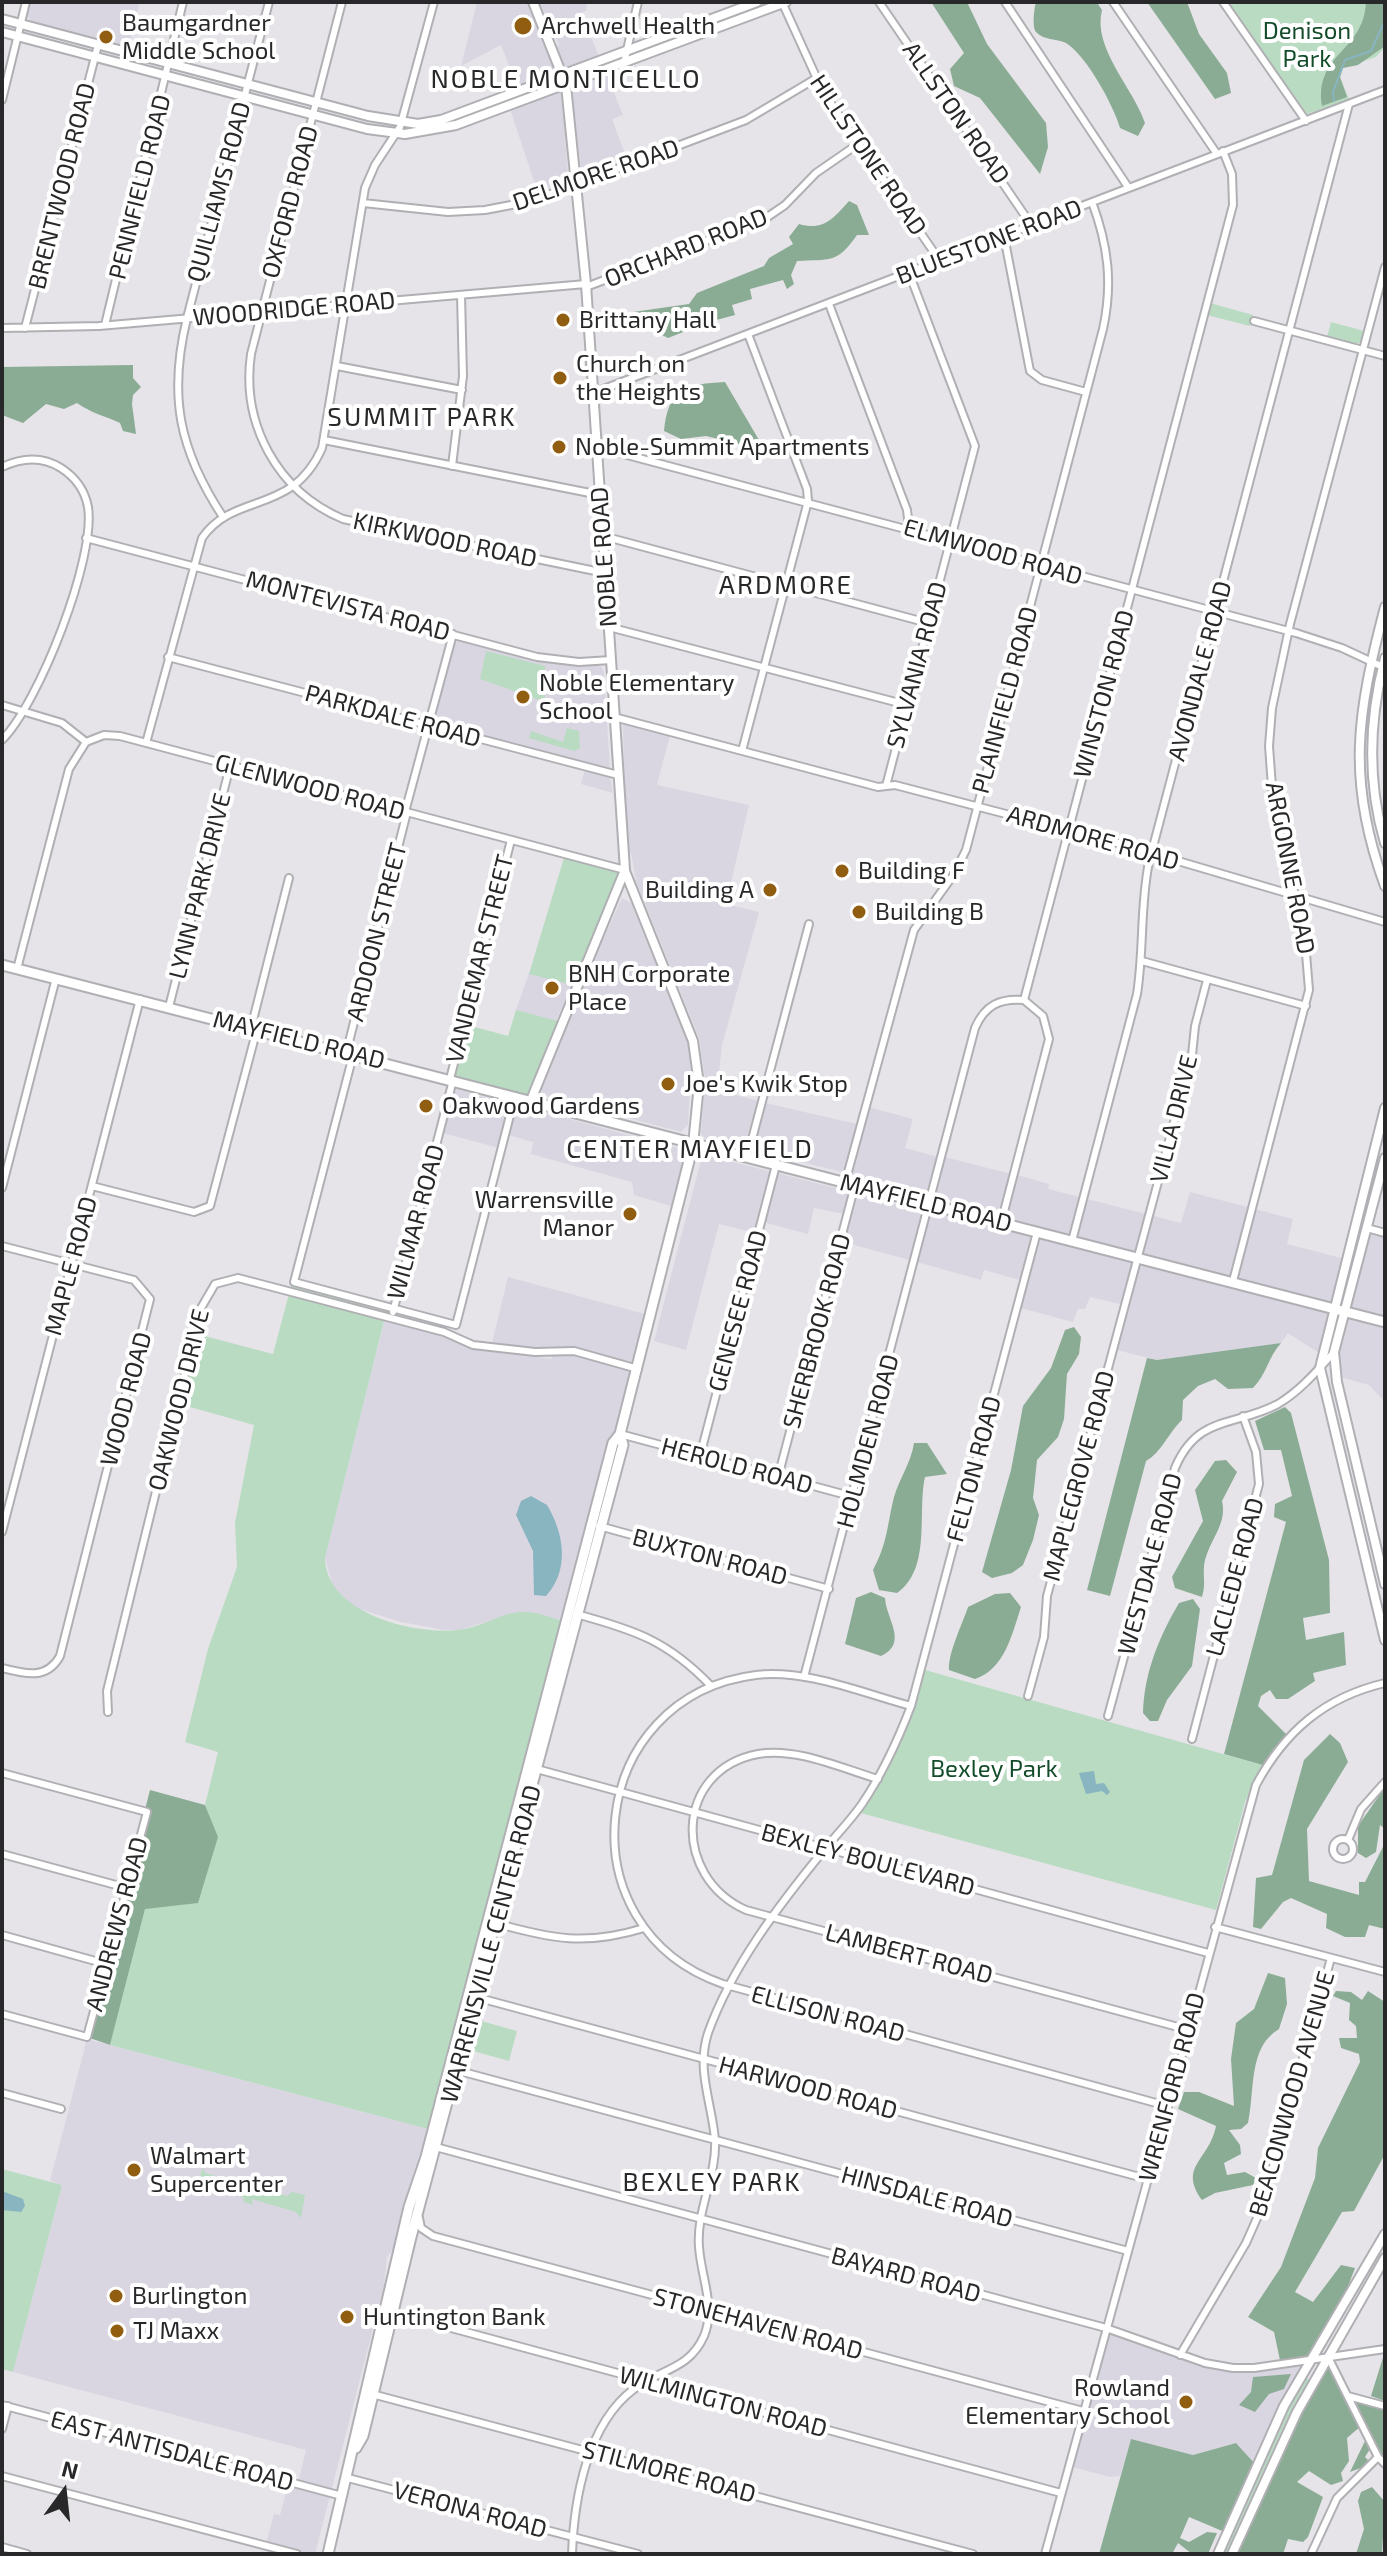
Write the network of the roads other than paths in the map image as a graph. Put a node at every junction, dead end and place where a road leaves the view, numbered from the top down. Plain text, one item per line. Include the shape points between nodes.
1 (26, 2) edge
2 (183, 2) edge
3 (269, 2) edge
4 (342, 2) edge
5 (434, 2) edge
6 (533, 2) edge
7 (638, 2) edge
8 (784, 2) edge
9 (879, 2) edge
10 (1005, 2) edge
11 (1113, 2) edge
12 (1223, 2) edge
13 (752, 3) edge
14 (746, 17) junction
15 (2, 19) edge
16 (21, 24) junction
17 (2, 32) edge
18 (18, 36) junction
19 (98, 45) junction
20 (626, 52) junction
21 (95, 57) junction
22 (168, 63) junction
23 (624, 63) junction
24 (595, 69) junction
25 (168, 76) junction
26 (815, 79) junction
27 (565, 80) junction
28 (248, 84) junction
29 (1385, 90) edge
30 (244, 97) junction
31 (2, 100) edge
32 (316, 102) junction
33 (1349, 104) junction
34 (313, 115) junction
35 (1306, 121) junction
36 (400, 128) junction
37 (858, 144) junction
38 (1220, 152) junction
39 (576, 186) junction
40 (1128, 187) junction
41 (1092, 202) junction
42 (363, 203) junction
43 (1032, 226) junction
44 (1004, 236) junction
45 (940, 261) junction
46 (1385, 267) edge
47 (909, 273) junction
48 (586, 286) junction
49 (461, 295) junction
50 (829, 304) junction
51 (346, 305) junction
52 (261, 312) junction
53 (187, 318) junction
54 (1254, 321) dead end
55 (105, 325) junction
56 (2, 328) edge
57 (25, 328) junction
58 (1290, 331) junction
59 (748, 334) junction
60 (1363, 350) junction
61 (1385, 356) edge
62 (337, 366) junction
63 (462, 390) junction
64 (1086, 392) junction
65 (593, 393) junction
66 (324, 440) junction
67 (597, 447) junction
68 (452, 466) junction
69 (2, 467) edge
70 (294, 487) junction
71 (600, 495) junction
72 (808, 501) junction
73 (223, 517) junction
74 (909, 527) junction
75 (603, 536) junction
76 (86, 538) junction
77 (950, 541) junction
78 (192, 565) junction
79 (1040, 567) junction
80 (605, 573) junction
81 (786, 585) junction
82 (1131, 590) junction
83 (1385, 607) edge
84 (1215, 613) junction
85 (928, 623) junction
86 (609, 627) junction
87 (1288, 631) junction
88 (453, 634) junction
89 (168, 657) junction
90 (611, 660) junction
91 (1371, 660) junction
92 (1384, 664) edge
93 (764, 668) junction
94 (2, 705) edge
95 (907, 705) junction
96 (25, 711) junction
97 (614, 717) junction
98 (428, 725) junction
99 (2, 740) edge
100 (86, 742) junction
101 (146, 743) junction
102 (742, 751) junction
103 (230, 766) junction
104 (618, 775) junction
105 (886, 786) junction
106 (977, 806) junction
107 (406, 812) junction
108 (1069, 830) junction
109 (511, 840) junction
110 (1385, 843) edge
111 (1152, 854) junction
112 (625, 870) junction
113 (289, 878) dead end
114 (1385, 886) edge
115 (1295, 896) junction
116 (614, 900) junction
117 (637, 902) junction
118 (1385, 922) edge
119 (809, 924) dead end
120 (1142, 961) junction
121 (2, 965) edge
122 (17, 969) junction
123 (56, 978) junction
124 (1207, 980) junction
125 (140, 999) junction
126 (1024, 1000) junction
127 (1306, 1006) junction
128 (169, 1007) junction
129 (254, 1028) junction
130 (350, 1053) junction
131 (452, 1079) junction
132 (515, 1096) junction
133 (531, 1100) junction
134 (1385, 1108) edge
135 (693, 1145) junction
136 (747, 1158) junction
137 (1385, 1158) edge
138 (776, 1165) junction
139 (850, 1184) junction
140 (92, 1186) junction
141 (2, 1188) edge
142 (932, 1205) junction
143 (1001, 1223) junction
144 (1367, 1228) junction
145 (1037, 1232) junction
146 (1385, 1233) edge
147 (1072, 1241) junction
148 (2, 1246) edge
149 (1137, 1257) junction
150 (71, 1264) junction
151 (1233, 1281) junction
152 (394, 1308) junction
153 (1339, 1308) junction
154 (391, 1318) junction
155 (1385, 1322) edge
156 (1334, 1352) junction
157 (1320, 1368) junction
158 (638, 1369) junction
159 (1243, 1416) junction
160 (620, 1434) junction
161 (700, 1456) junction
162 (778, 1477) junction
163 (854, 1497) junction
164 (597, 1525) junction
165 (2, 1532) edge
166 (1385, 1584) edge
167 (829, 1589) junction
168 (574, 1613) junction
169 (1385, 1640) edge
170 (2, 1668) edge
171 (804, 1677) junction
172 (1385, 1683) edge
173 (711, 1686) junction
174 (1028, 1696) dead end
175 (911, 1706) junction
176 (108, 1712) dead end
177 (1108, 1716) dead end
178 (1192, 1739) dead end
179 (533, 1768) junction
180 (2, 1773) edge
181 (878, 1779) junction
182 (1385, 1782) edge
183 (620, 1792) junction
184 (695, 1812) junction
185 (1348, 1840) dead end
186 (825, 1849) junction
187 (2, 1854) edge
188 (127, 1888) junction
189 (771, 1916) junction
190 (492, 1922) junction
191 (1215, 1927) junction
192 (644, 1928) junction
193 (2, 1935) edge
194 (1208, 1953) junction
195 (1331, 1958) junction
196 (106, 1964) junction
197 (1385, 1972) edge
198 (730, 1987) junction
199 (472, 1997) junction
200 (2, 2014) edge
201 (1189, 2030) junction
202 (701, 2059) junction
203 (453, 2069) junction
204 (2, 2093) edge
205 (1167, 2106) junction
206 (61, 2109) dead end
207 (715, 2140) junction
208 (433, 2147) junction
209 (1147, 2179) junction
210 (419, 2218) junction
211 (698, 2220) junction
212 (1385, 2234) edge
213 (433, 2236) junction
214 (409, 2245) junction
215 (1128, 2251) junction
216 (1385, 2258) edge
217 (390, 2311) junction
218 (710, 2311) junction
219 (1106, 2328) junction
220 (1385, 2349) edge
221 (1180, 2355) junction
222 (1328, 2357) junction
223 (1312, 2359) junction
224 (646, 2381) junction
225 (369, 2394) junction
226 (1348, 2396) junction
227 (5, 2406) edge
228 (1385, 2406) edge
229 (1083, 2411) junction
230 (2, 2429) edge
231 (592, 2452) junction
232 (1378, 2457) junction
233 (1385, 2464) edge
234 (2, 2476) edge
235 (348, 2478) junction
236 (1061, 2493) junction
237 (343, 2496) junction
238 (572, 2537) junction
239 (2, 2547) edge
240 (27, 2554) edge
241 (297, 2554) edge
242 (328, 2554) edge
243 (572, 2554) edge
244 (638, 2554) edge
245 (973, 2554) edge
246 (1045, 2554) edge
247 (1218, 2554) edge
248 (1232, 2554) edge
249 (1311, 2554) edge

1 - 16 street
2 - 22 street, PENNFIELD ROAD
3 - 28 street, QUILLIAMS ROAD
4 - 32 street, OXFORD ROAD
5 - 36 street
6 - 27 main road, NOBLE ROAD
7 - 20 street
8 - 14 main road
8 - 26 street, HILLSTONE ROAD
9 - 43 street, ALLSTON ROAD
10 - 40 street
11 - 38 street
12 - 35 street
13 - 14 street
13 - 20 main road
14 - 23 main road
15 - 16 main road
16 - 18 street
16 - 19 main road
17 - 18 main road
18 - 21 main road
18 - 31 street
19 - 21 street, BRENTWOOD ROAD
19 - 22 main road
20 - 23 street
20 - 24 main road
21 - 25 main road
21 - 57 street, BRENTWOOD ROAD
22 - 25 street, PENNFIELD ROAD
22 - 28 main road
23 - 24 main road
24 - 27 main road
25 - 30 main road
25 - 55 street, PENNFIELD ROAD
26 - 37 street, HILLSTONE ROAD
26 - 39 street, DELMORE ROAD via 746,120
27 - 36 main road via 442,129
27 - 39 main road, NOBLE ROAD
28 - 30 street, QUILLIAMS ROAD
28 - 32 main road
29 - 33 street, BLUESTONE ROAD
30 - 34 main road
30 - 53 street, QUILLIAMS ROAD
32 - 34 street, OXFORD ROAD
32 - 36 main road
33 - 35 street, BLUESTONE ROAD
33 - 58 street, AVONDALE ROAD
34 - 36 main road
34 - 52 street, OXFORD ROAD
35 - 38 street, BLUESTONE ROAD
36 - 42 street via 371,173
37 - 45 street, HILLSTONE ROAD
37 - 48 street, ORCHARD ROAD via 766,218
38 - 40 street, BLUESTONE ROAD
38 - 82 street, WINSTON ROAD via 1232,174 1233,205
39 - 42 street, DELMORE ROAD via 516,205 475,211 431,212
39 - 48 main road, NOBLE ROAD
40 - 41 street, BLUESTONE ROAD
41 - 43 street, BLUESTONE ROAD
41 - 64 street, PLAINFIELD ROAD via 1107,245 1109,292
42 - 51 street
43 - 44 street, BLUESTONE ROAD
44 - 45 street, BLUESTONE ROAD
44 - 64 street via 1030,371 1042,380
45 - 47 street, BLUESTONE ROAD
46 - 60 street, ARGONNE ROAD
47 - 50 street, BLUESTONE ROAD
47 - 77 street, SYLVANIA ROAD via 975,446
48 - 49 street, WOODRIDGE ROAD
48 - 65 main road, NOBLE ROAD
49 - 51 street, WOODRIDGE ROAD
49 - 63 street
50 - 59 street, BLUESTONE ROAD
50 - 74 street
51 - 52 street, WOODRIDGE ROAD
51 - 62 street
52 - 53 street, WOODRIDGE ROAD
52 - 70 street, OXFORD ROAD via 250,358 252,406 269,454
53 - 55 street, WOODRIDGE ROAD
53 - 73 street, QUILLIAMS ROAD via 177,369 179,413 196,471
54 - 58 street
55 - 57 street, WOODRIDGE ROAD
56 - 57 street, WOODRIDGE ROAD
58 - 60 street
58 - 84 street, AVONDALE ROAD
59 - 65 street, BLUESTONE ROAD
59 - 72 street
60 - 61 street
60 - 87 street, ARGONNE ROAD
62 - 63 street
62 - 66 street
63 - 68 street
64 - 79 street, PLAINFIELD ROAD
65 - 67 main road, NOBLE ROAD
66 - 68 street
66 - 70 street via 310,470
67 - 71 main road, NOBLE ROAD
67 - 72 street, ELMWOOD ROAD
68 - 71 street
69 - 76 street via 35,460 70,475 87,505
70 - 73 street
70 - 80 street, KIRKWOOD ROAD via 322,509 352,522
71 - 75 main road, NOBLE ROAD
72 - 74 street, ELMWOOD ROAD
72 - 81 street
73 - 78 street via 200,541
74 - 77 street, ELMWOOD ROAD
75 - 80 main road, NOBLE ROAD
75 - 81 street
76 - 78 street, MONTEVISTA ROAD
76 - 96 street via 59,637
77 - 79 street, ELMWOOD ROAD
77 - 85 street, SYLVANIA ROAD
78 - 88 street, MONTEVISTA ROAD
78 - 89 street
79 - 82 street, ELMWOOD ROAD
79 - 106 street, PLAINFIELD ROAD
80 - 86 main road, NOBLE ROAD
81 - 85 street
81 - 93 street
82 - 84 street, ELMWOOD ROAD
82 - 108 street, WINSTON ROAD
83 - 91 main road
84 - 87 street, ELMWOOD ROAD
84 - 111 street, AVONDALE ROAD
85 - 95 street, SYLVANIA ROAD
86 - 90 main road, NOBLE ROAD
86 - 93 street
87 - 91 street, ELMWOOD ROAD
87 - 115 street, ARGONNE ROAD via 1269,746 1274,814
88 - 90 street, MONTEVISTA ROAD via 549,659
88 - 98 street, ARDOON STREET
89 - 98 street, PARKDALE ROAD
89 - 101 street
90 - 97 main road, NOBLE ROAD
91 - 92 street, ELMWOOD ROAD
91 - 114 main road via 1360,712 1359,776 1368,832
92 - 110 main road via 1372,743 1375,803
93 - 95 street
93 - 102 street
94 - 96 street
95 - 105 street, SYLVANIA ROAD
96 - 99 street
96 - 100 street via 62,723
97 - 102 street, ARDMORE ROAD
97 - 104 main road, NOBLE ROAD
98 - 104 street, PARKDALE ROAD
98 - 107 street, ARDOON STREET
100 - 101 street, GLENWOOD ROAD via 112,735
100 - 122 street via 69,769
101 - 103 street, GLENWOOD ROAD
102 - 105 street, ARDMORE ROAD
103 - 107 street, GLENWOOD ROAD
103 - 128 street, LYNN PARK DRIVE
104 - 112 main road, NOBLE ROAD
105 - 106 street, ARDMORE ROAD
106 - 108 street, ARDMORE ROAD
106 - 139 street, PLAINFIELD ROAD via 961,862 914,930
107 - 109 street, GLENWOOD ROAD
107 - 130 street, ARDOON STREET
108 - 111 street, ARDMORE ROAD
108 - 126 street, WINSTON ROAD
109 - 112 street, GLENWOOD ROAD
109 - 131 street, VANDEMAR STREET
111 - 115 street, ARDMORE ROAD
111 - 120 street, AVONDALE ROAD via 1143,898
112 - 116 main road, NOBLE ROAD
112 - 117 main road, WARRENSVILLE CENTER ROAD
113 - 129 street
115 - 118 street, ARDMORE ROAD
115 - 127 street, ARGONNE ROAD via 1308,954
116 - 117 main road via 627,896
116 - 133 main road, NOBLE ROAD
117 - 135 main road, WARRENSVILLE CENTER ROAD via 693,1041 699,1084
119 - 136 street
120 - 124 street
120 - 147 street, AVONDALE ROAD
121 - 122 main road, MAYFIELD ROAD
122 - 123 main road, MAYFIELD ROAD
123 - 125 main road, MAYFIELD ROAD
123 - 141 street
124 - 127 street
124 - 149 street, VILLA DRIVE
125 - 128 main road, MAYFIELD ROAD
125 - 140 street, MAPLE ROAD
126 - 142 street via 992,1005 977,1023
126 - 143 street via 1043,1016 1049,1039
127 - 151 street, ARGONNE ROAD
128 - 129 main road, MAYFIELD ROAD
129 - 130 main road, MAYFIELD ROAD
129 - 140 street via 210,1206 194,1212
130 - 131 main road, MAYFIELD ROAD
130 - 152 street, ARDOON STREET via 294,1282
131 - 132 main road, MAYFIELD ROAD
131 - 152 street, WILMAR ROAD
132 - 133 main road, MAYFIELD ROAD
132 - 152 street via 456,1325
133 - 135 main road, MAYFIELD ROAD
134 - 153 main road
135 - 136 main road, MAYFIELD ROAD
135 - 158 main road, WARRENSVILLE CENTER ROAD
136 - 138 main road, MAYFIELD ROAD
137 - 144 main road
138 - 139 main road, MAYFIELD ROAD
138 - 161 street, GENESEE ROAD
139 - 142 main road, MAYFIELD ROAD
139 - 162 street, SHERBROOK ROAD
140 - 150 street, MAPLE ROAD
142 - 143 main road, MAYFIELD ROAD
142 - 163 street, HOLMDEN ROAD
143 - 145 main road, MAYFIELD ROAD
144 - 146 street
144 - 153 main road
145 - 147 main road, MAYFIELD ROAD
145 - 175 street, FELTON ROAD
147 - 149 main road, MAYFIELD ROAD
148 - 150 street, WOOD ROAD
149 - 151 main road, MAYFIELD ROAD
149 - 174 street, MAPLEGROVE ROAD via 1047,1596 1044,1637
150 - 165 street, MAPLE ROAD
150 - 170 street, WOOD ROAD via 134,1280 150,1299 60,1656 42,1674
151 - 153 main road, MAYFIELD ROAD
152 - 154 street, WILMAR ROAD
153 - 155 main road, MAYFIELD ROAD
153 - 156 main road
153 - 157 main road
154 - 158 street, OAKWOOD DRIVE via 473,1345 574,1351
154 - 176 street, OAKWOOD DRIVE via 238,1278 222,1280 209,1290 107,1691
156 - 157 street, WESTDALE ROAD
156 - 166 main road
157 - 159 street, WESTDALE ROAD via 1276,1405
157 - 169 main road
158 - 160 main road, WARRENSVILLE CENTER ROAD
159 - 177 street, WESTDALE ROAD via 1204,1431 1179,1460
159 - 178 street, LACLEDE ROAD via 1256,1452 1259,1484
160 - 161 street, HEROLD ROAD
160 - 164 main road, WARRENSVILLE CENTER ROAD via 613,1443
161 - 162 street, HEROLD ROAD
162 - 163 street, HEROLD ROAD
163 - 167 street, HOLMDEN ROAD
164 - 167 street, BUXTON ROAD
164 - 168 main road, WARRENSVILLE CENTER ROAD
167 - 171 street, HOLMDEN ROAD
168 - 173 street via 648,1636 685,1659
168 - 179 main road, WARRENSVILLE CENTER ROAD
171 - 173 street, ELLISON ROAD via 760,1675
171 - 175 street, ELLISON ROAD
172 - 191 street, WRENFORD ROAD via 1360,1689 1305,1720 1268,1763 1249,1803
173 - 183 street, ELLISON ROAD via 655,1725 634,1755
175 - 181 street, FELTON ROAD
179 - 183 street, BEXLEY BOULEVARD
179 - 190 main road, WARRENSVILLE CENTER ROAD
180 - 188 street, ANDREWS ROAD via 147,1812
181 - 184 street via 786,1753 756,1754 715,1778
181 - 186 street, FELTON ROAD
182 - 185 street via 1361,1809
183 - 184 street, BEXLEY BOULEVARD
183 - 192 street, ELLISON ROAD via 615,1859 623,1889
184 - 186 street, BEXLEY BOULEVARD
184 - 189 street, LAMBERT ROAD via 694,1850 707,1881 737,1906
186 - 189 street, FELTON ROAD
186 - 194 street, BEXLEY BOULEVARD
187 - 188 street
188 - 196 street, ANDREWS ROAD
189 - 198 street, FELTON ROAD
189 - 201 street, LAMBERT ROAD
190 - 192 street via 575,1940 606,1939
190 - 199 main road, WARRENSVILLE CENTER ROAD
191 - 194 street, WRENFORD ROAD
191 - 195 street
192 - 198 street, ELLISON ROAD via 683,1965
193 - 196 street
194 - 201 street, WRENFORD ROAD
195 - 197 street
195 - 221 street, BEACONWOOD AVENUE via 1261,2209
196 - 200 street, ANDREWS ROAD via 87,2037
198 - 202 street, FELTON ROAD
198 - 205 street, ELLISON ROAD
199 - 202 street, HARWOOD ROAD
199 - 203 main road, WARRENSVILLE CENTER ROAD
201 - 205 street, WRENFORD ROAD
202 - 207 street
202 - 209 street, HARWOOD ROAD
203 - 207 street, HINSDALE ROAD
203 - 208 main road, WARRENSVILLE CENTER ROAD
204 - 206 street
205 - 209 street, WRENFORD ROAD
207 - 211 street
207 - 215 street, HINSDALE ROAD
208 - 210 main road, WARRENSVILLE CENTER ROAD
208 - 211 street, BAYARD ROAD
208 - 217 main road, WARRENSVILLE CENTER ROAD via 409,2207
209 - 215 street, WRENFORD ROAD
210 - 213 street via 421,2228
210 - 214 main road, WARRENSVILLE CENTER ROAD
211 - 218 street
211 - 219 street, BAYARD ROAD
212 - 223 main road
213 - 214 street
213 - 218 street, STONEHAVEN ROAD
214 - 217 main road, WARRENSVILLE CENTER ROAD
215 - 219 street, WRENFORD ROAD
216 - 222 main road
217 - 224 street, WILMINGTON ROAD
217 - 225 main road, WARRENSVILLE CENTER ROAD
218 - 224 street via 703,2338 689,2360
218 - 229 street, STONEHAVEN ROAD
219 - 221 street, BAYARD ROAD
219 - 229 street, WRENFORD ROAD
220 - 222 street, BAYARD ROAD
221 - 223 street, BAYARD ROAD via 1233,2368
222 - 223 street, BAYARD ROAD
222 - 226 street
222 - 248 main road via 1268,2470
223 - 247 main road via 1271,2432
224 - 231 street via 610,2415
224 - 236 street, WILMINGTON ROAD
225 - 231 street, STILMORE ROAD
225 - 235 main road, WARRENSVILLE CENTER ROAD via 363,2436
226 - 228 street
226 - 232 street
227 - 230 street
227 - 237 street, EAST ANTISDALE ROAD
229 - 236 street, WRENFORD ROAD
231 - 238 street
231 - 245 street, STILMORE ROAD
232 - 233 street
232 - 249 street via 1337,2498
234 - 241 street
235 - 237 main road, WARRENSVILLE CENTER ROAD
235 - 238 street, VERONA ROAD
236 - 246 street, WRENFORD ROAD
237 - 242 main road, WARRENSVILLE CENTER ROAD
238 - 243 street
238 - 244 street, VERONA ROAD
239 - 240 street

